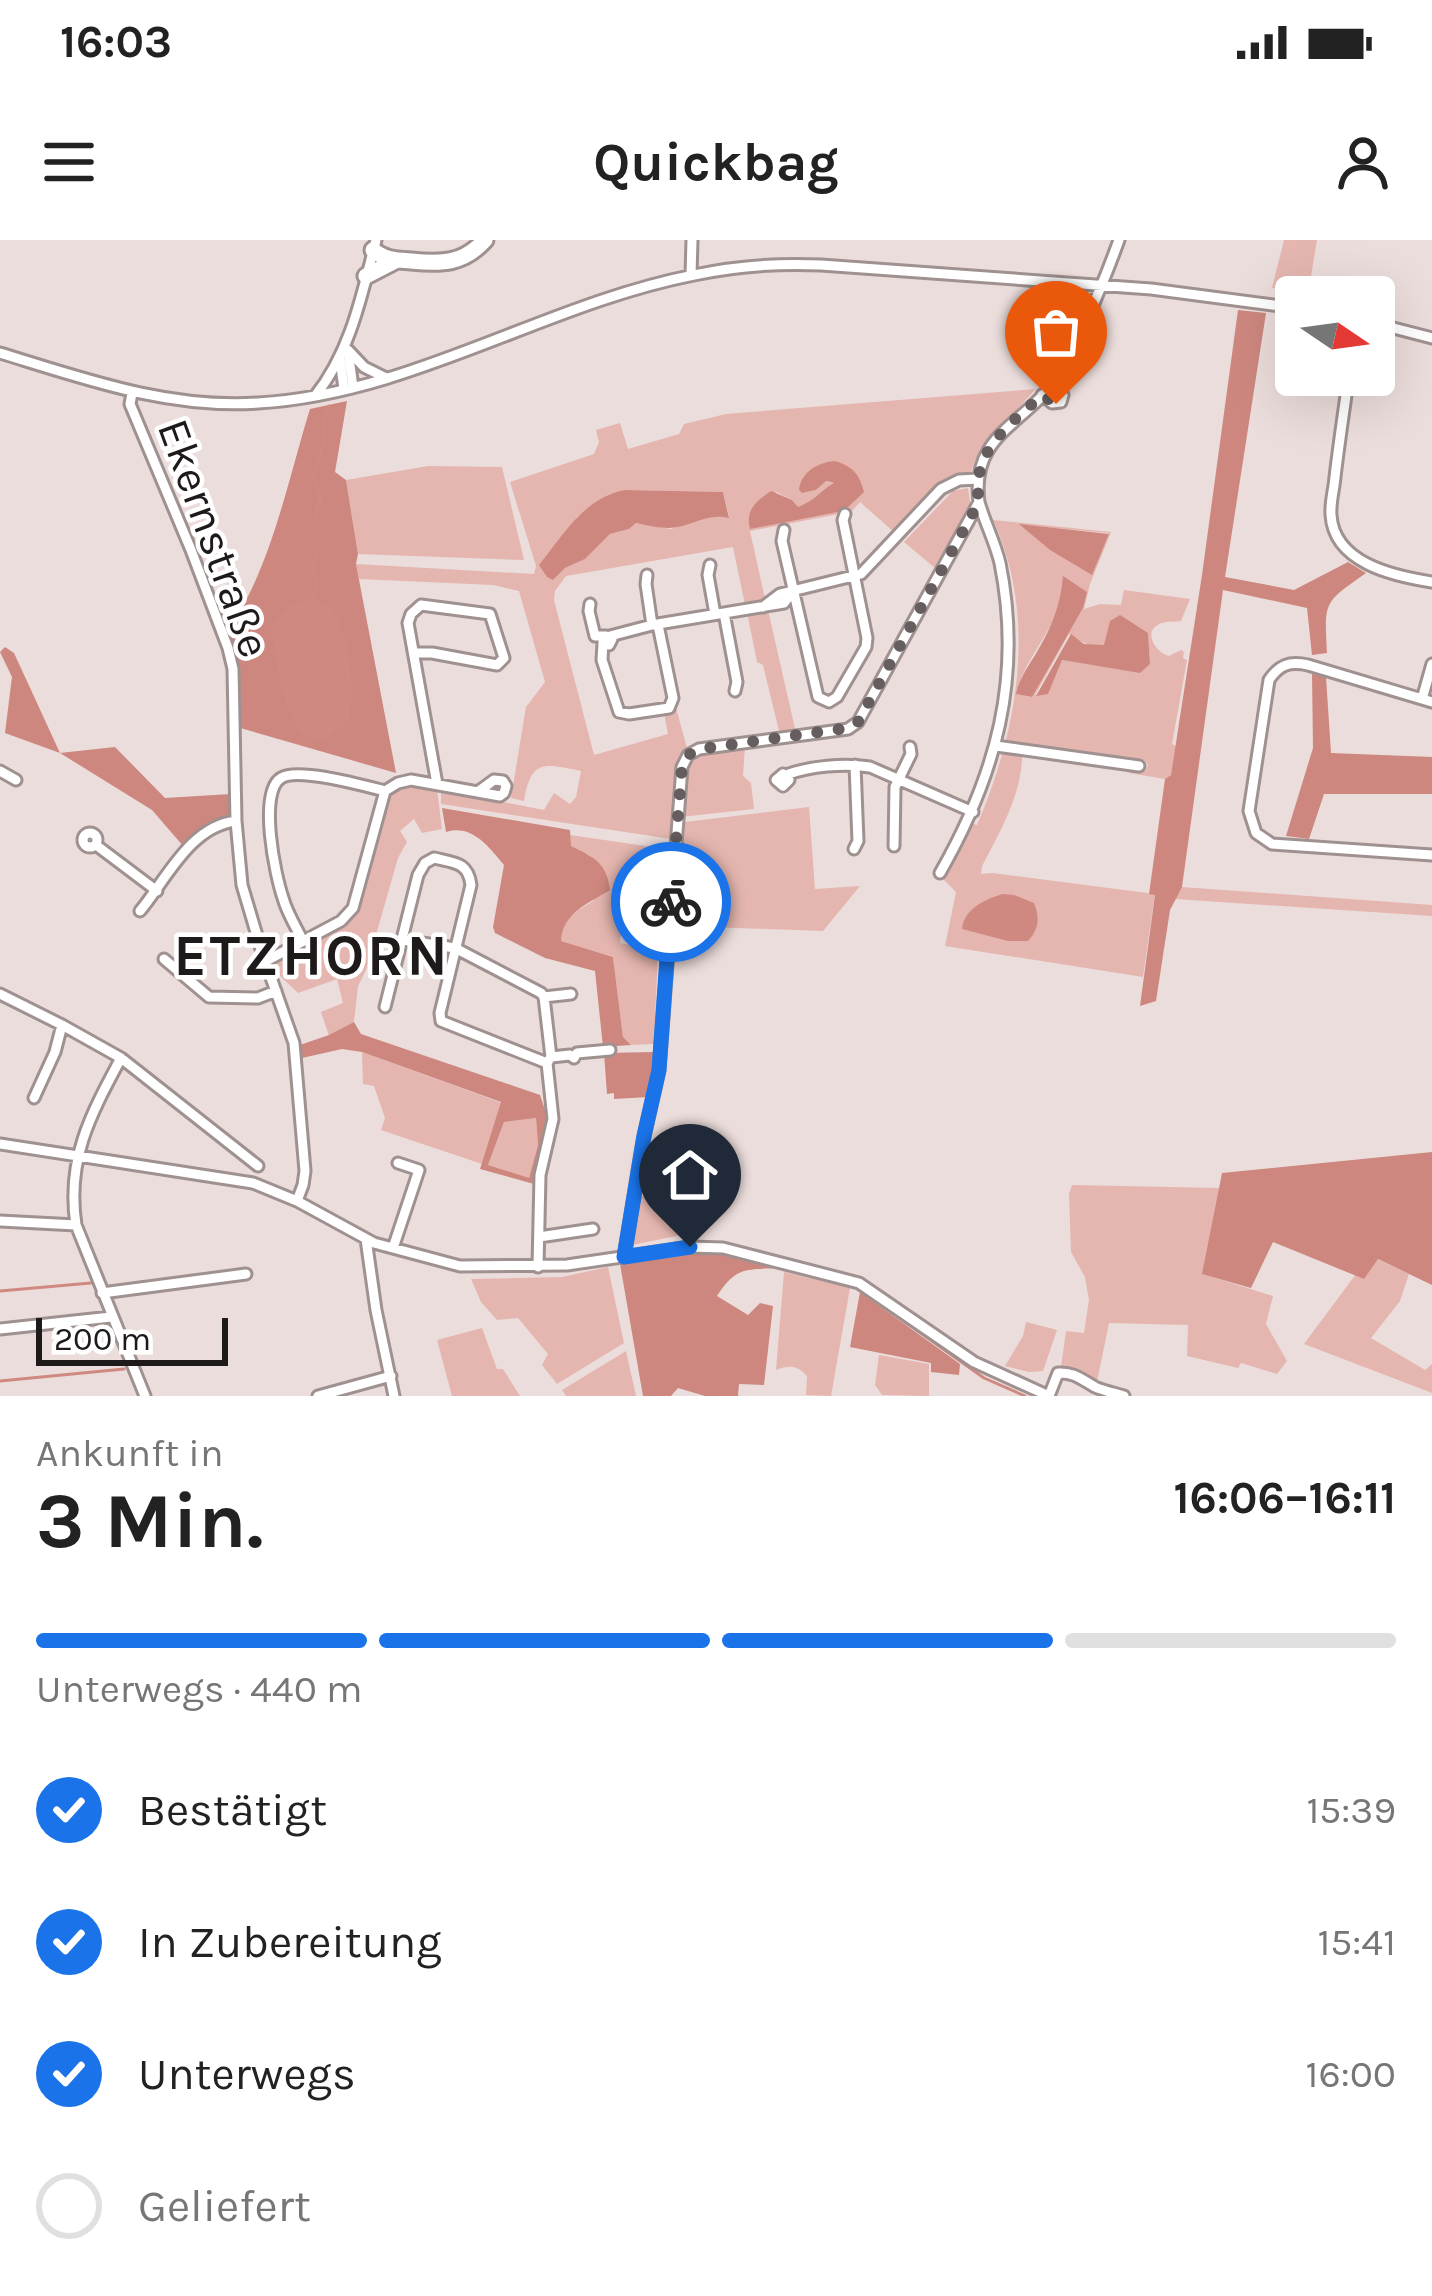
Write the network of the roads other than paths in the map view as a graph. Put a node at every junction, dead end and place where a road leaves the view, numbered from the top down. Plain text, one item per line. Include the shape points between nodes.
1 (485, 240) edge
2 (692, 240) edge
3 (1119, 240) edge
4 (375, 245) edge
5 (395, 261) junction
6 (416, 262) junction
7 (691, 275) junction
8 (366, 276) junction
9 (1102, 286) junction
10 (1275, 305) edge
11 (1395, 328) edge
12 (1432, 338) edge
13 (345, 350) junction
14 (0, 353) edge
15 (386, 378) junction
16 (1055, 380) junction
17 (349, 388) junction
18 (132, 393) junction
19 (1042, 395) junction
20 (315, 396) junction
21 (1346, 396) edge
22 (977, 479) junction
23 (979, 502) junction
24 (845, 514) dead end
25 (784, 530) dead end
26 (710, 565) dead end
27 (647, 575) dead end
28 (855, 578) junction
29 (1432, 584) edge
30 (794, 591) junction
31 (590, 604) dead end
32 (719, 614) junction
33 (655, 625) junction
34 (606, 639) junction
35 (415, 653) junction
36 (1432, 664) edge
37 (735, 691) dead end
38 (1427, 700) edge
39 (996, 746) junction
40 (910, 747) dead end
41 (855, 765) junction
42 (1139, 766) dead end
43 (0, 771) edge
44 (786, 775) dead end
45 (16, 779) dead end
46 (898, 780) junction
47 (437, 784) junction
48 (385, 791) junction
49 (479, 791) dead end
50 (973, 812) junction
51 (236, 821) junction
52 (96, 845) dead end
53 (894, 846) dead end
54 (854, 849) dead end
55 (1432, 855) edge
56 (940, 873) dead end
57 (157, 891) junction
58 (140, 911) dead end
59 (403, 940) junction
60 (303, 941) junction
61 (455, 948) junction
62 (164, 959) dead end
63 (266, 961) junction
64 (276, 991) junction
65 (0, 994) edge
66 (571, 994) dead end
67 (544, 998) junction
68 (385, 1007) dead end
69 (62, 1025) junction
70 (610, 1050) dead end
71 (121, 1058) junction
72 (549, 1060) junction
73 (34, 1098) dead end
74 (0, 1144) edge
75 (78, 1155) junction
76 (398, 1163) dead end
77 (258, 1166) dead end
78 (297, 1201) junction
79 (0, 1221) edge
80 (76, 1225) junction
81 (593, 1229) dead end
82 (539, 1237) junction
83 (366, 1240) junction
84 (393, 1248) junction
85 (624, 1257) junction
86 (538, 1267) junction
87 (246, 1274) dead end
88 (102, 1293) junction
89 (111, 1318) junction
90 (0, 1329) edge
91 (391, 1376) junction
92 (145, 1396) edge
93 (318, 1396) edge
94 (394, 1396) edge
95 (1049, 1396) edge
96 (1124, 1396) edge

1 - 6 highway via 457,261
2 - 7 street
3 - 9 street
4 - 5 highway via 379,256
4 - 6 highway
4 - 8 street
5 - 6 highway
5 - 8 highway
7 - 9 street via 798,264
7 - 15 street
8 - 13 street
9 - 10 street
9 - 16 street
11 - 12 street
13 - 15 street
13 - 17 street
13 - 20 street
14 - 18 street
15 - 17 street
16 - 19 street
16 - 19 street via 1062,400
17 - 20 street
18 - 20 street via 228,404
18 - 51 street, Ekernstraße via 233,669
19 - 22 street via 999,434
21 - 29 street via 1331,504 1340,541 1364,562
22 - 23 street
22 - 28 street via 941,489
23 - 39 street via 1006,617
23 - 85 street via 858,722 699,749 682,767 659,1070
24 - 28 street
25 - 30 street
26 - 32 street
27 - 33 street
28 - 30 street
28 - 30 street via 867,642 829,702 818,697
30 - 32 street via 764,607
31 - 34 street via 595,636
32 - 33 street
32 - 37 street
33 - 34 street
33 - 34 street via 669,708 619,712 602,660
35 - 35 street via 497,665 504,658 490,614 421,604 409,618
35 - 47 street
36 - 38 street
38 - 55 street via 1308,664 1282,665 1269,680 1249,811 1256,833 1272,844
39 - 42 street
39 - 50 street
40 - 46 street
41 - 44 street
41 - 46 street
41 - 54 street
43 - 45 street
46 - 50 street
46 - 53 street
47 - 48 street via 411,780
47 - 49 street
48 - 60 street via 353,908
48 - 60 street via 296,774 274,786 274,864
50 - 56 street
51 - 57 street via 190,845
51 - 63 street, Ekernstraße via 242,885
52 - 57 street
57 - 58 street
59 - 61 street
59 - 61 street via 418,875 434,858 469,872
59 - 68 street
60 - 63 street
61 - 67 street
61 - 72 street via 441,1021
62 - 64 street via 209,997
63 - 64 street, Ekernstraße
64 - 78 street, Ekernstraße via 296,1055 304,1171
65 - 69 street
66 - 67 street
67 - 72 street
69 - 71 street
69 - 73 street
70 - 72 street
71 - 75 street
71 - 77 street
72 - 82 street via 553,1119 540,1174
74 - 75 street
75 - 78 street via 236,1179
75 - 80 street
76 - 84 street via 419,1170
78 - 83 street
79 - 80 street
80 - 88 street
81 - 82 street
82 - 86 street
83 - 84 street
83 - 91 street
84 - 86 street via 460,1266
85 - 86 street
85 - 95 street via 724,1248 846,1278 982,1367
87 - 88 street
88 - 89 street
89 - 90 street
89 - 92 street
91 - 93 street
91 - 94 street
95 - 96 street via 1066,1372

